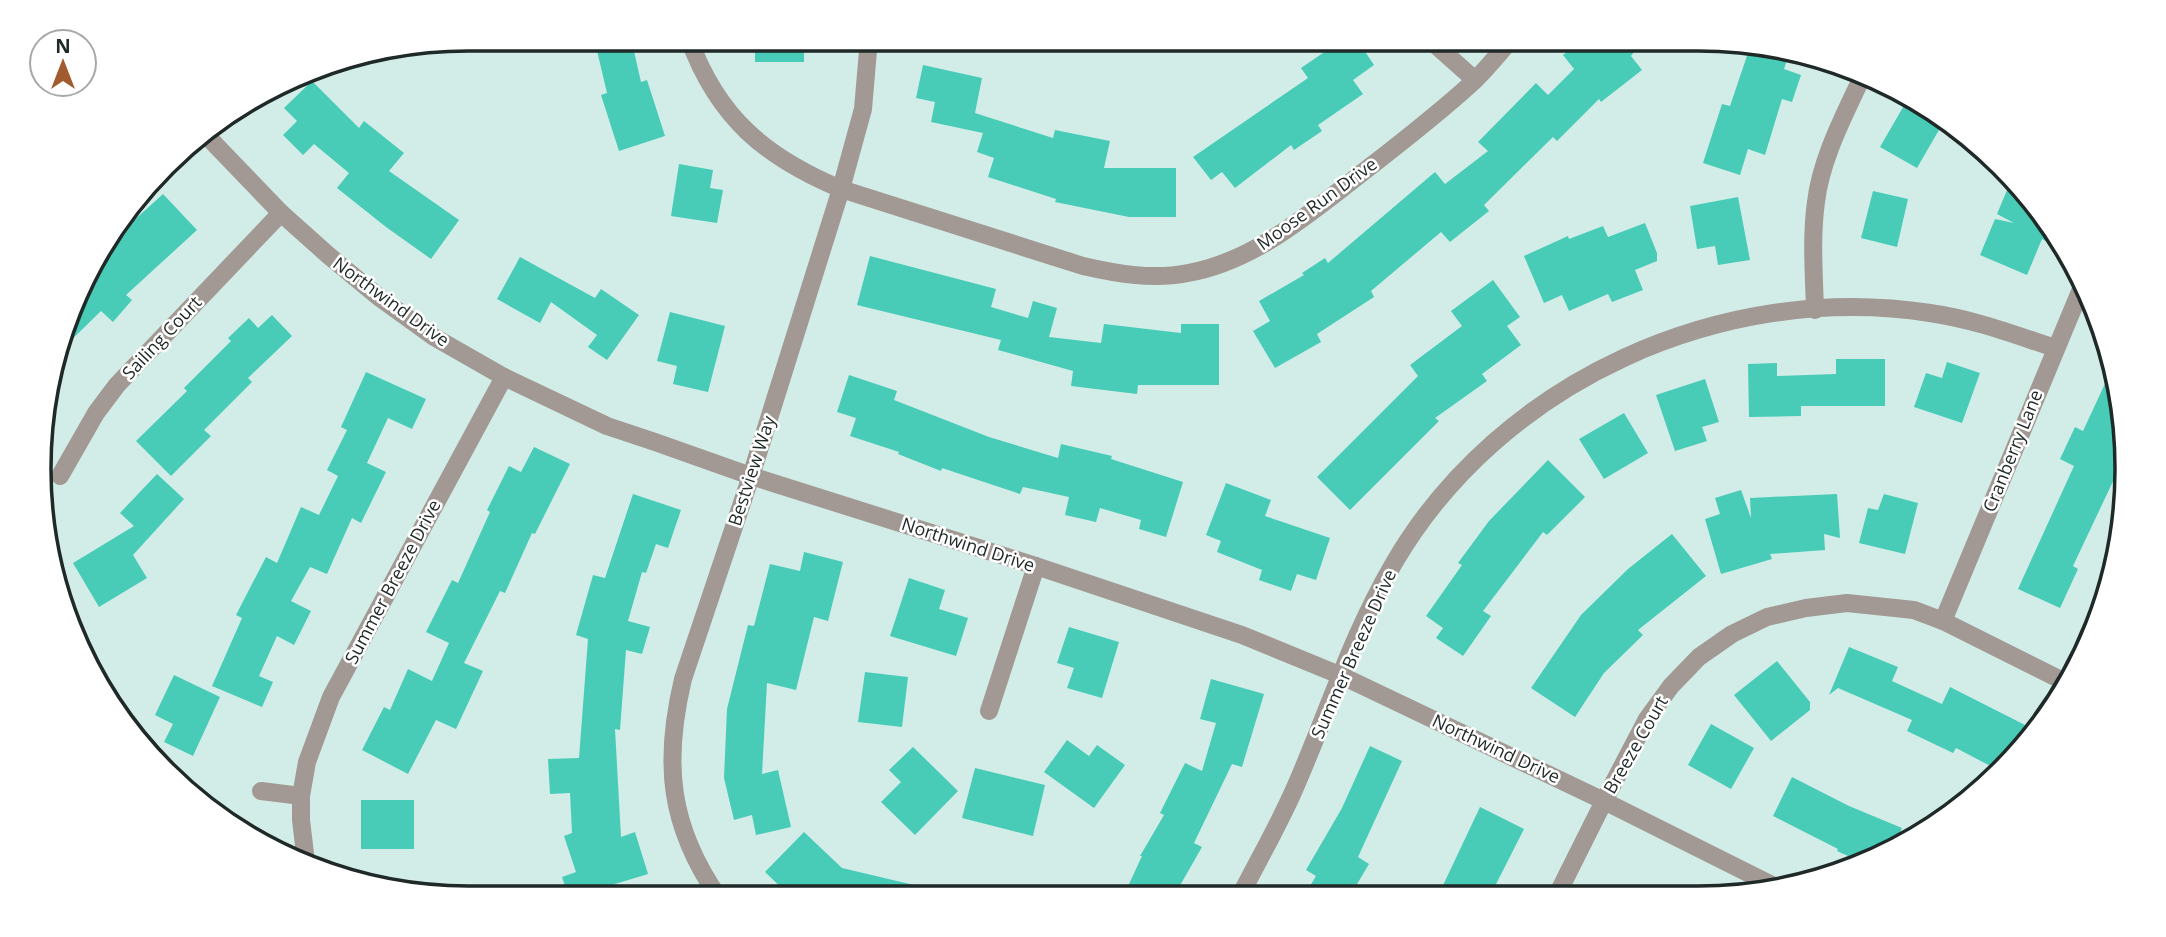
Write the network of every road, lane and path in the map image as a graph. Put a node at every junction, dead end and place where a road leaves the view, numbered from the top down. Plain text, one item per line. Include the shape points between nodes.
1 (694, 51) edge
2 (868, 51) edge
3 (1443, 51) edge
4 (1501, 51) edge
5 (1475, 80) junction
6 (1859, 84) edge
7 (211, 140) edge
8 (841, 190) junction
9 (281, 213) junction
10 (2078, 297) edge
11 (1815, 310) junction
12 (2055, 348) junction
13 (504, 377) junction
14 (60, 475) dead end
15 (751, 476) junction
16 (1036, 566) junction
17 (1943, 621) junction
18 (1342, 676) junction
19 (2058, 679) edge
20 (989, 711) dead end
21 (261, 791) dead end
22 (302, 796) junction
23 (1604, 801) junction
24 (305, 852) edge
25 (1764, 881) edge
26 (712, 886) edge
27 (1245, 886) edge
28 (1562, 886) edge

1 - 8 street, Moose Run Drive via 710,88 736,122 805,174
2 - 8 street, Bestview Way via 863,109
3 - 5 street
4 - 5 street, Moose Run Drive
5 - 8 street, Moose Run Drive via 1408,138 1256,249 1187,274 1119,274 1083,266
6 - 11 street via 1826,161 1816,200
7 - 9 street, Northwind Drive
8 - 15 street, Bestview Way
9 - 13 street, Northwind Drive via 402,314
9 - 14 street, Sailing Court via 117,385
10 - 12 street, Cranberry Lane
11 - 12 street, Summer Breeze Drive via 1932,313
11 - 18 street, Summer Breeze Drive via 1727,321 1675,336 1618,360 1525,417 1448,487 1419,525 1371,607
12 - 17 street, Cranberry Lane
13 - 15 street, Northwind Drive via 607,426
13 - 22 street, Summer Breeze Drive via 331,696 307,762
15 - 16 street, Northwind Drive
15 - 26 street, Bestview Way via 683,679 671,752 682,824
16 - 18 street, Northwind Drive via 1241,635
16 - 20 street
17 - 19 street, Breeze Court
17 - 23 street, Breeze Court via 1914,610 1847,603 1767,617 1732,634 1699,657 1671,686 1647,719
18 - 23 street, Northwind Drive
18 - 27 street, Summer Breeze Drive via 1293,793
21 - 22 street
22 - 24 street, Summer Breeze Drive
23 - 25 street, Northwind Drive
23 - 28 street, Breeze Court

